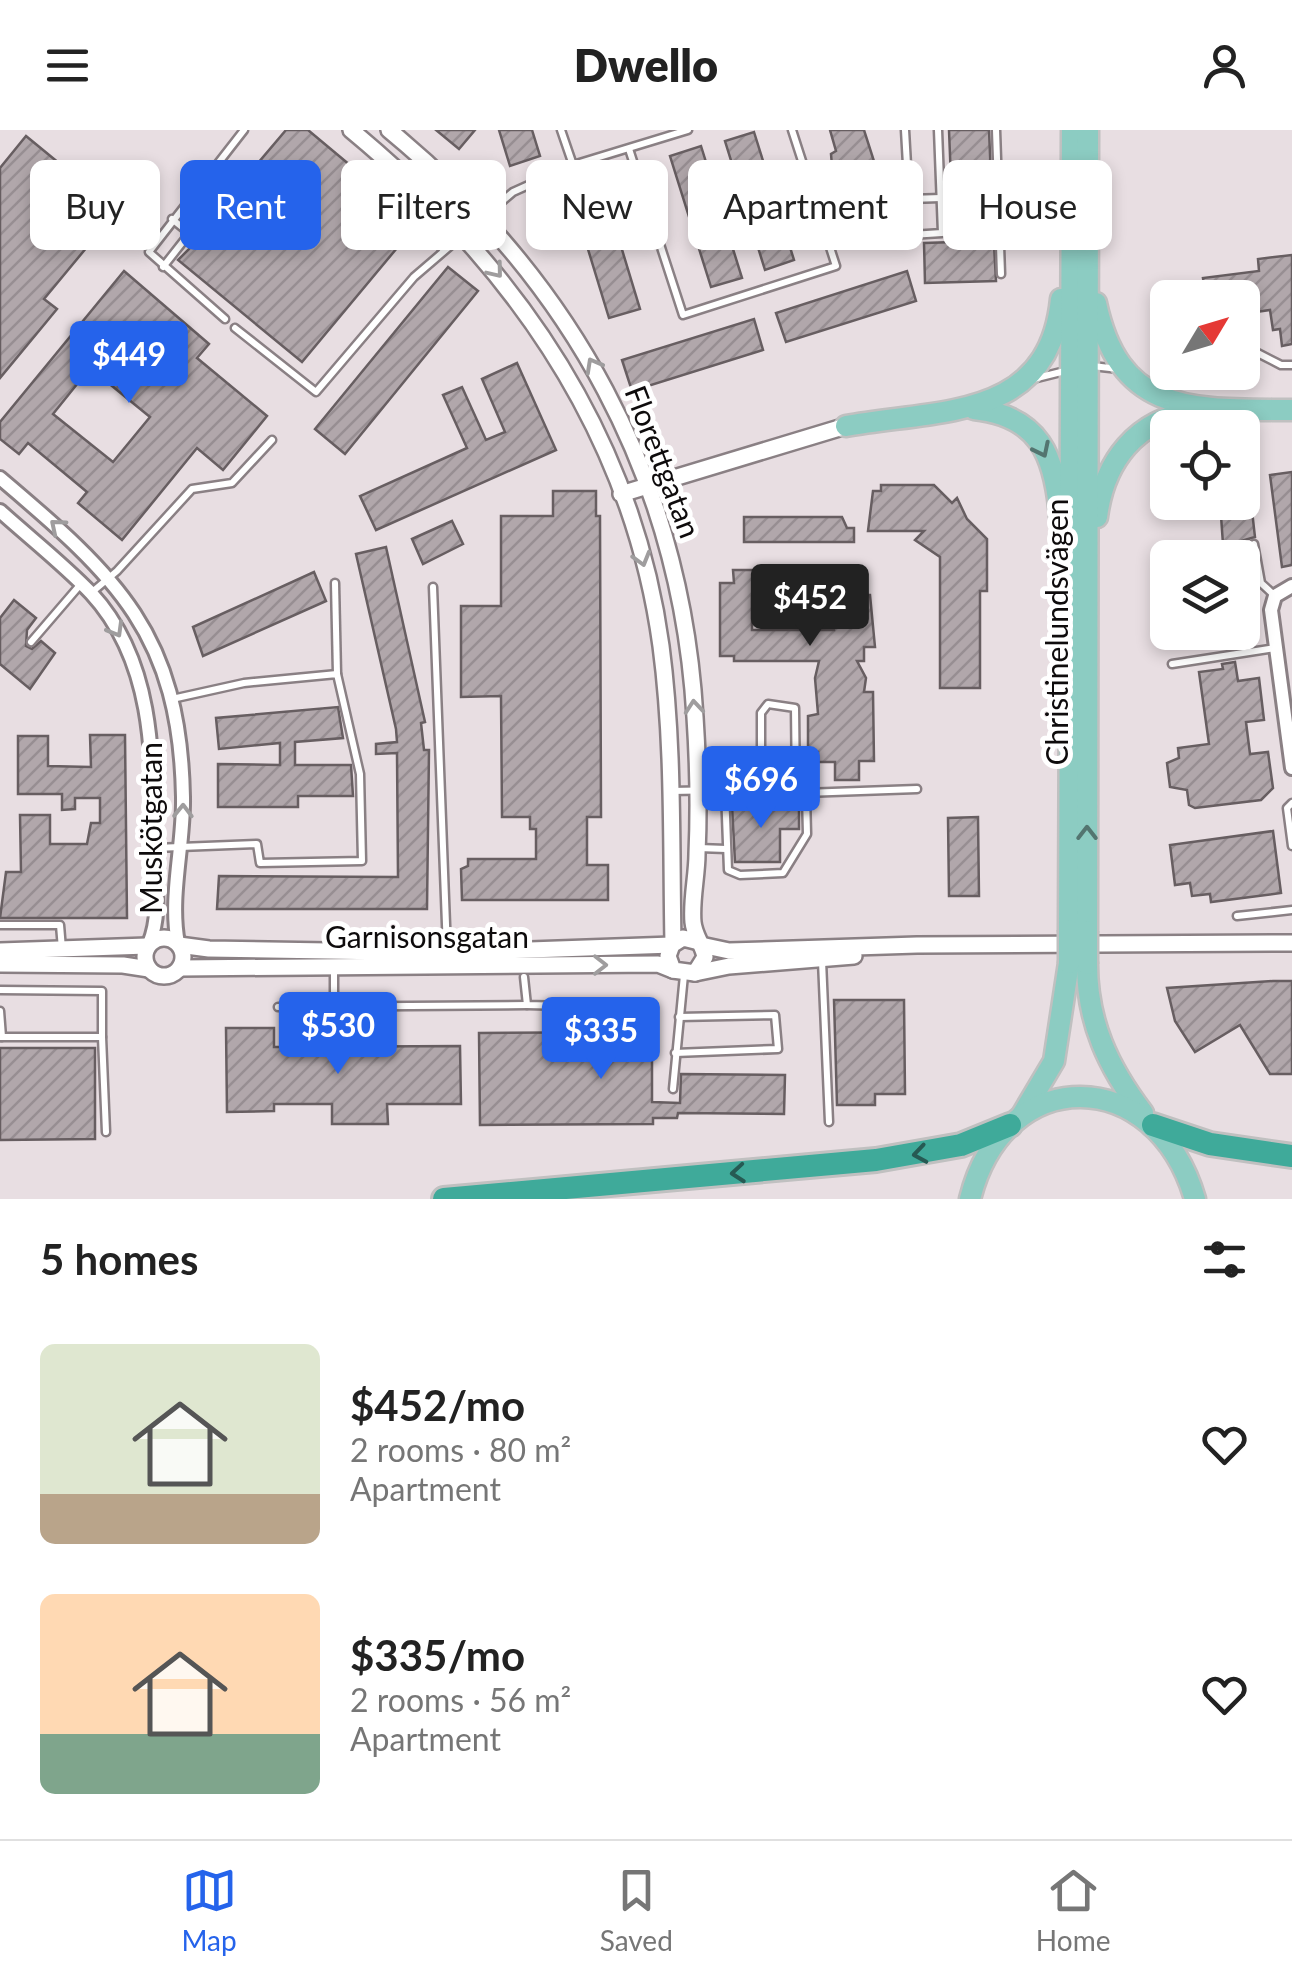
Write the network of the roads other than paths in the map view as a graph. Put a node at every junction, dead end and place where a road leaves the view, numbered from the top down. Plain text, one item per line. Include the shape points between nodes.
1 (244, 130) edge
2 (351, 130) edge
3 (389, 130) edge
4 (562, 130) edge
5 (688, 130) edge
6 (792, 130) edge
7 (905, 130) edge
8 (938, 130) edge
9 (996, 130) edge
10 (1072, 130) edge
11 (1088, 130) edge
12 (629, 148) junction
13 (1088, 154) junction
14 (219, 160) edge
15 (387, 160) edge
16 (422, 160) edge
17 (571, 160) edge
18 (589, 160) edge
19 (907, 160) edge
20 (1072, 160) edge
21 (940, 198) junction
22 (923, 199) edge
23 (180, 209) edge
24 (172, 220) junction
25 (180, 226) edge
26 (923, 234) edge
27 (506, 245) edge
28 (180, 246) edge
29 (444, 250) edge
30 (477, 250) edge
31 (1067, 250) edge
32 (1074, 250) edge
33 (163, 267) junction
34 (1001, 274) dead end
35 (225, 319) dead end
36 (235, 328) dead end
37 (1260, 354) edge
38 (1292, 365) edge
39 (1079, 368) junction
40 (1124, 372) junction
41 (1023, 383) junction
42 (962, 408) junction
43 (1220, 409) junction
44 (1292, 410) edge
45 (846, 426) joint
46 (272, 440) dead end
47 (0, 478) edge
48 (648, 485) junction
49 (622, 494) junction
50 (0, 511) edge
51 (1260, 577) edge
52 (110, 578) junction
53 (336, 583) dead end
54 (1292, 586) edge
55 (433, 587) dead end
56 (86, 588) junction
57 (1276, 596) junction
58 (1088, 608) junction
59 (31, 642) dead end
60 (1276, 648) junction
61 (1070, 662) junction
62 (1172, 664) dead end
63 (337, 674) junction
64 (172, 698) junction
65 (1292, 768) edge
66 (917, 789) dead end
67 (670, 790) junction
68 (697, 790) junction
69 (724, 790) junction
70 (761, 790) junction
71 (800, 792) junction
72 (1292, 802) edge
73 (1292, 846) edge
74 (182, 847) junction
75 (153, 848) junction
76 (698, 848) junction
77 (726, 849) junction
78 (1292, 910) edge
79 (1237, 916) dead end
80 (0, 925) edge
81 (1078, 931) junction
82 (1292, 943) edge
83 (178, 944) junction
84 (672, 944) junction
85 (700, 944) junction
86 (148, 945) junction
87 (917, 945) junction
88 (62, 950) junction
89 (0, 951) edge
90 (447, 952) junction
91 (822, 960) junction
92 (1078, 963) junction
93 (0, 964) edge
94 (334, 965) junction
95 (180, 968) junction
96 (149, 969) junction
97 (684, 973) junction
98 (524, 977) dead end
99 (0, 990) edge
100 (334, 1005) junction
101 (526, 1005) junction
102 (278, 1007) dead end
103 (644, 1008) dead end
104 (0, 1010) edge
105 (679, 1017) junction
106 (1, 1037) edge
107 (102, 1037) junction
108 (675, 1053) junction
109 (673, 1090) dead end
110 (1016, 1120) junction
111 (828, 1122) dead end
112 (1150, 1122) junction
113 (106, 1132) dead end
114 (1292, 1156) edge
115 (1193, 1193) edge
116 (970, 1198) edge
117 (444, 1199) edge

1 - 14 lane
2 - 15 street, Florettgatan
3 - 16 street, Florettgatan
4 - 17 lane
5 - 12 lane
6 - 12 lane via 836,266 683,315
7 - 19 lane
8 - 21 lane
9 - 34 lane
10 - 20 main road, Christinelundsvägen
11 - 13 main road, Christinelundsvägen
12 - 18 lane
13 - 39 main road, Christinelundsvägen
13 - 40 main road via 1096,303
21 - 22 lane
21 - 26 lane via 942,233
23 - 24 lane
24 - 25 lane
24 - 33 lane via 149,252
48 -> 27 street, Florettgatan via 577,337
28 - 33 lane
29 - 36 lane via 316,392
30 -> 49 street, Florettgatan via 550,346
31 - 41 main road via 1057,326 1047,353
32 - 39 main road, Christinelundsvägen
33 - 35 lane
37 - 38 lane
39 - 40 lane
39 - 41 lane
39 - 58 main road, Christinelundsvägen
39 - 61 main road, Christinelundsvägen
40 - 43 main road via 1164,400
41 - 42 main road
42 - 45 main road
42 -> 61 main road via 1020,420 1045,453 1060,509
43 - 44 main road
43 - 58 main road via 1155,422 1121,451 1100,496
45 - 48 street
46 - 52 lane via 232,483 192,489
52 -> 47 street, Muskötgatan
48 - 49 street
68 -> 48 street, Florettgatan via 685,625
49 -> 67 street, Florettgatan via 658,626
50 - 56 street, Muskötgatan
51 - 57 lane
52 - 56 lane
52 - 64 street, Muskötgatan via 148,631
53 - 63 lane
54 - 57 street
55 - 90 lane
56 - 59 lane
56 -> 75 street, Muskötgatan via 121,637 148,710
57 - 60 street
81 -> 58 main road, Christinelundsvägen
60 - 62 lane
60 - 65 street
61 - 81 main road, Christinelundsvägen
63 - 64 lane
63 - 74 lane via 360,774 362,861 260,863 257,844
74 -> 64 street, Muskötgatan
66 - 71 lane
67 - 68 lane
67 - 84 street, Florettgatan
68 - 69 lane
68 - 76 street, Florettgatan
69 - 70 lane
69 - 77 lane
70 - 71 lane
70 - 71 lane via 760,713 768,704 792,704
71 - 77 lane via 808,834 785,872 732,874
72 - 73 lane
74 - 75 lane
74 - 83 street, Muskötgatan
75 - 86 street, Muskötgatan via 156,914
76 - 77 lane
76 - 85 street, Florettgatan via 693,916
78 - 79 lane
80 - 88 lane via 60,925
81 - 92 main road, Christinelundsvägen, bridge
82 - 87 street, Garnisonsgatan
83 - 86 street, Garnisonsgatan via 163,937
83 - 90 street, Garnisonsgatan via 209,950
83 - 95 street
84 - 85 street, Garnisonsgatan via 683,938
84 - 90 street, Garnisonsgatan
84 - 97 street via 668,960
85 - 87 street, Garnisonsgatan via 729,952
85 - 97 street via 704,962
86 - 88 street, Garnisonsgatan
86 - 96 street
87 - 91 street, Garnisonsgatan
88 - 89 street, Garnisonsgatan
91 - 97 street, Garnisonsgatan
91 - 111 lane
92 - 110 main road, Christinelundsvägen via 1048,1075
92 - 112 main road, Christinelundsvägen via 1099,1040
93 - 96 street, Garnisonsgatan
94 - 95 street, Garnisonsgatan
94 -> 97 street, Garnisonsgatan via 658,964
94 - 100 lane
95 - 96 street, Garnisonsgatan via 164,976
97 - 105 lane
98 - 101 lane
99 - 107 lane via 102,991
100 - 101 lane
100 - 102 lane
101 - 103 lane
104 - 106 lane
105 - 108 lane
105 - 108 lane via 775,1015 778,1048
106 - 107 lane
107 - 113 lane
108 - 109 lane
110 - 112 main road via 1062,1099 1090,1097 1118,1102
110 - 116 main road, Christinelundsvägen via 988,1154
110 -> 117 highway via 961,1145 914,1155
112 - 114 highway via 1210,1144
112 - 115 main road, Christinelundsvägen via 1178,1158

